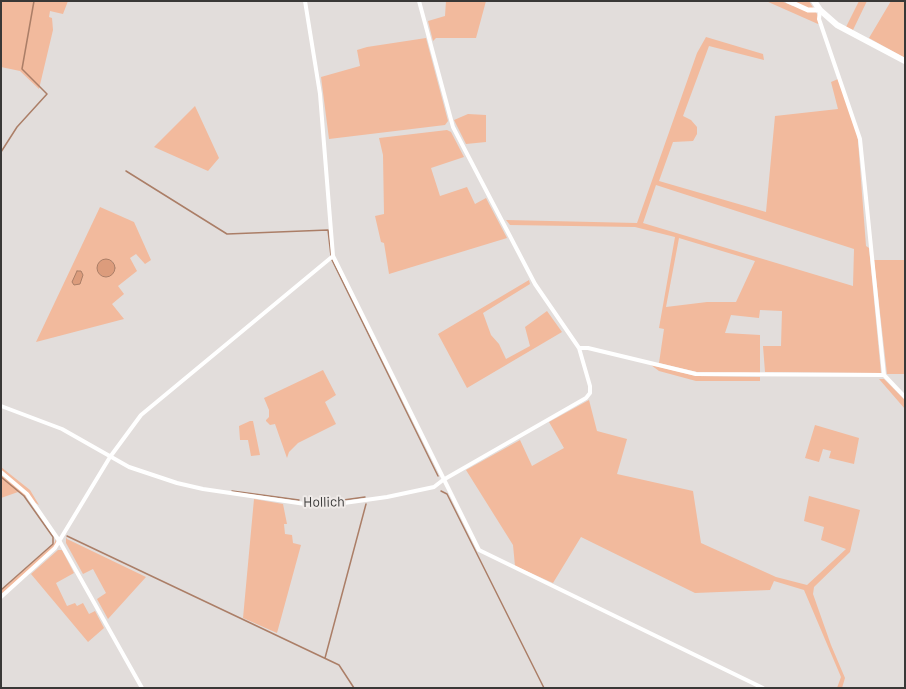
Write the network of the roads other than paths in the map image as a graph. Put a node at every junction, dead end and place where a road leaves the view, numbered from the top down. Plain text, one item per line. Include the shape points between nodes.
1 (305, 1) edge
2 (419, 1) edge
3 (788, 1) edge
4 (814, 1) edge
5 (820, 10) junction
6 (905, 61) edge
7 (332, 256) junction
8 (579, 348) junction
9 (884, 375) junction
10 (905, 397) edge
11 (1, 406) edge
12 (110, 456) junction
13 (1, 472) edge
14 (443, 480) junction
15 (60, 542) junction
16 (1, 597) edge
17 (142, 688) edge
18 (762, 688) edge

1 - 7 street via 320,101
2 - 8 street, Hollich via 453,126 535,284
3 - 5 street via 808,10
4 - 5 main road
5 - 6 main road via 837,25
5 - 9 street via 818,19 860,139
7 - 12 street via 142,415
7 - 14 street
8 - 9 street via 696,374
8 - 14 street, Hollich via 590,386 588,396
9 - 10 street
11 - 12 street, Hollich via 62,429
12 - 14 street, Hollich via 143,473 177,483 312,505 387,497 434,487
12 - 15 street
13 - 15 street via 27,494
14 - 18 street via 479,550
15 - 16 street
15 - 17 street

